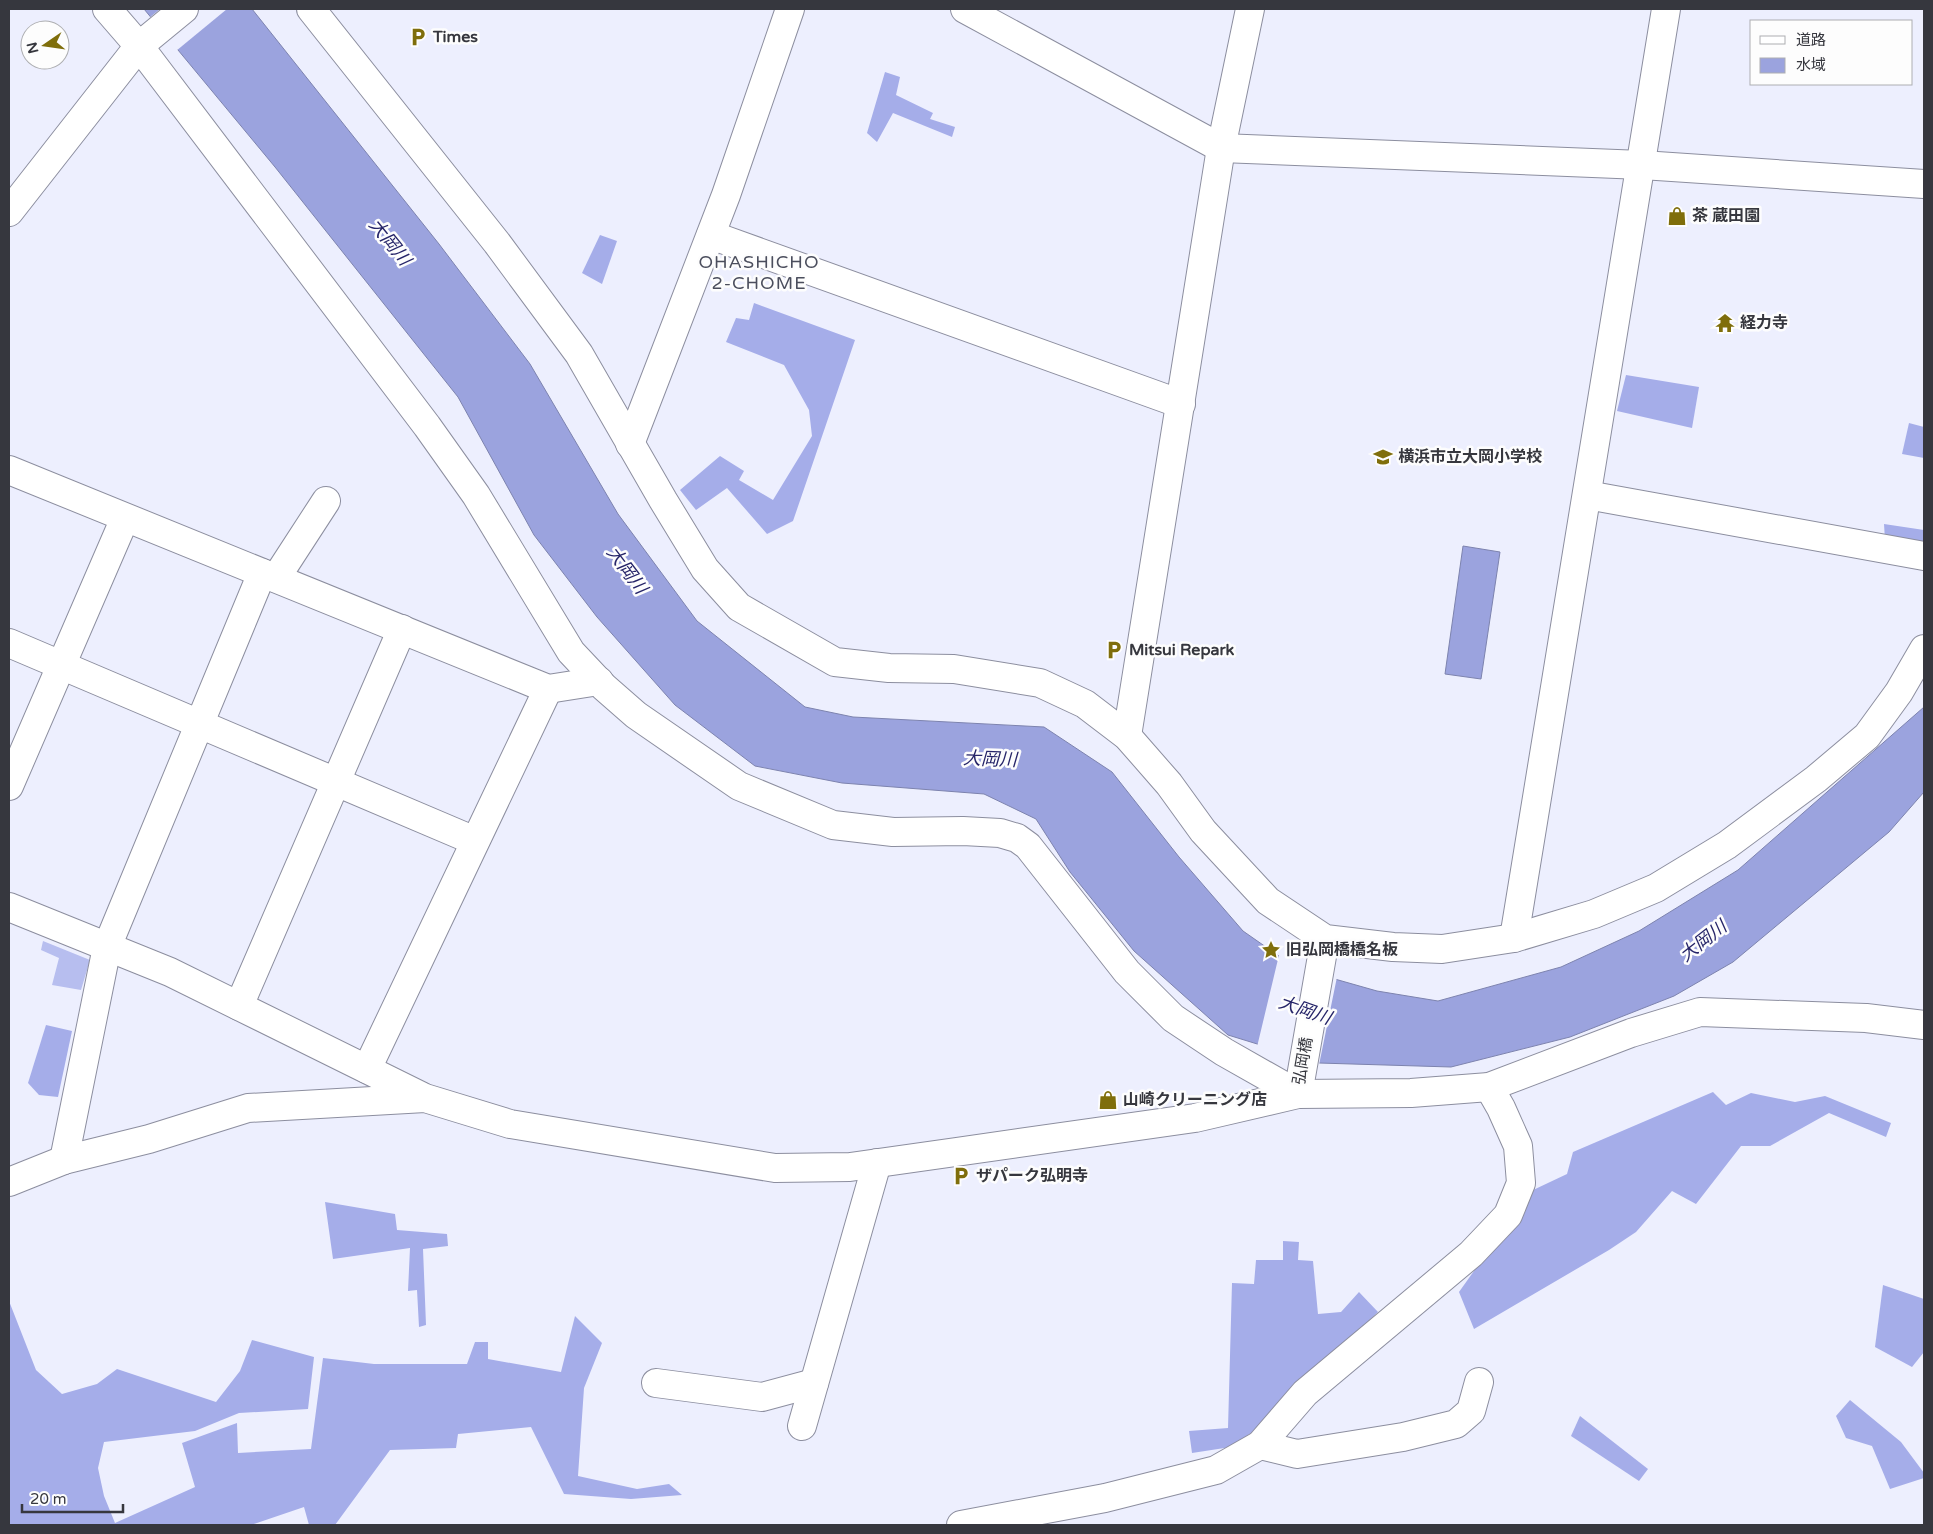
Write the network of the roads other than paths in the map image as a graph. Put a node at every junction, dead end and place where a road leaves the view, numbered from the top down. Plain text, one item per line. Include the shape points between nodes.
1 (107, 9) edge
2 (184, 9) edge
3 (311, 9) edge
4 (790, 9) edge
5 (966, 9) edge
6 (1250, 9) edge
7 (1666, 9) edge
8 (148, 39) junction
9 (1221, 148) junction
10 (1642, 165) junction
11 (1924, 184) edge
12 (9, 212) edge
13 (711, 235) junction
14 (1181, 404) junction
15 (630, 444) junction
16 (9, 470) edge
17 (1587, 494) junction
18 (326, 501) dead end
19 (125, 518) junction
20 (1924, 556) edge
21 (269, 575) junction
22 (402, 629) junction
23 (9, 643) edge
24 (1924, 649) edge
25 (61, 666) junction
26 (599, 681) junction
27 (548, 689) junction
28 (200, 723) junction
29 (1128, 736) junction
30 (337, 782) junction
31 (9, 786) edge
32 (476, 841) junction
33 (9, 907) edge
34 (1514, 938) junction
35 (1325, 939) junction
36 (106, 947) junction
37 (239, 1006) junction
38 (1924, 1025) edge
39 (367, 1069) junction
40 (1489, 1087) junction
41 (1298, 1094) junction
42 (425, 1098) junction
43 (64, 1160) junction
44 (877, 1163) junction
45 (9, 1182) edge
46 (1479, 1382) dead end
47 (656, 1383) dead end
48 (814, 1383) junction
49 (802, 1426) dead end
50 (1260, 1445) junction
51 (961, 1525) edge

1 - 8 street
2 - 8 street
3 - 15 street via 498,243 573,346
4 - 13 street
5 - 9 street
6 - 9 street
7 - 10 street
8 - 12 street
8 - 26 street via 476,495 572,652
9 - 10 street
9 - 14 street
10 - 11 street
10 - 17 street
13 - 14 street
13 - 15 street
14 - 29 street
15 - 29 street via 705,569 739,607 796,642 834,662 889,668 954,669 1040,683 1085,704
16 - 19 street
17 - 20 street
17 - 34 street
18 - 21 street
19 - 21 street
19 - 25 street
21 - 22 street
21 - 28 street
22 - 27 street
22 - 30 street
23 - 25 street
24 - 34 street via 1899,692 1867,736 1816,779 1727,845 1656,888 1594,914
25 - 28 street
25 - 31 street
26 - 27 street
26 - 41 street via 636,715 739,786 833,825 894,832 1000,832 1017,838 1028,846 1127,972 1173,1018 1224,1052
27 - 32 street
28 - 30 street
28 - 36 street
29 - 35 street via 1203,831 1268,900
30 - 32 street
30 - 37 street
32 - 39 street
33 - 36 street
34 - 35 street via 1442,949
35 - 41 street, 弘岡橋
36 - 37 street via 170,972
36 - 43 street
37 - 39 street
38 - 40 street via 1866,1018 1700,1012 1630,1033
39 - 42 street
40 - 41 street via 1411,1093
40 - 50 street via 1518,1146 1522,1183 1508,1216 1470,1254 1305,1393
41 - 44 street via 1195,1118
42 - 43 street via 248,1108 149,1139
42 - 44 street via 510,1124 775,1168 850,1167
43 - 45 street
44 - 48 street
46 - 50 street via 1471,1411 1456,1424 1404,1437 1297,1454
47 - 48 street via 762,1397
48 - 49 street
50 - 51 street via 1216,1470 1105,1498

